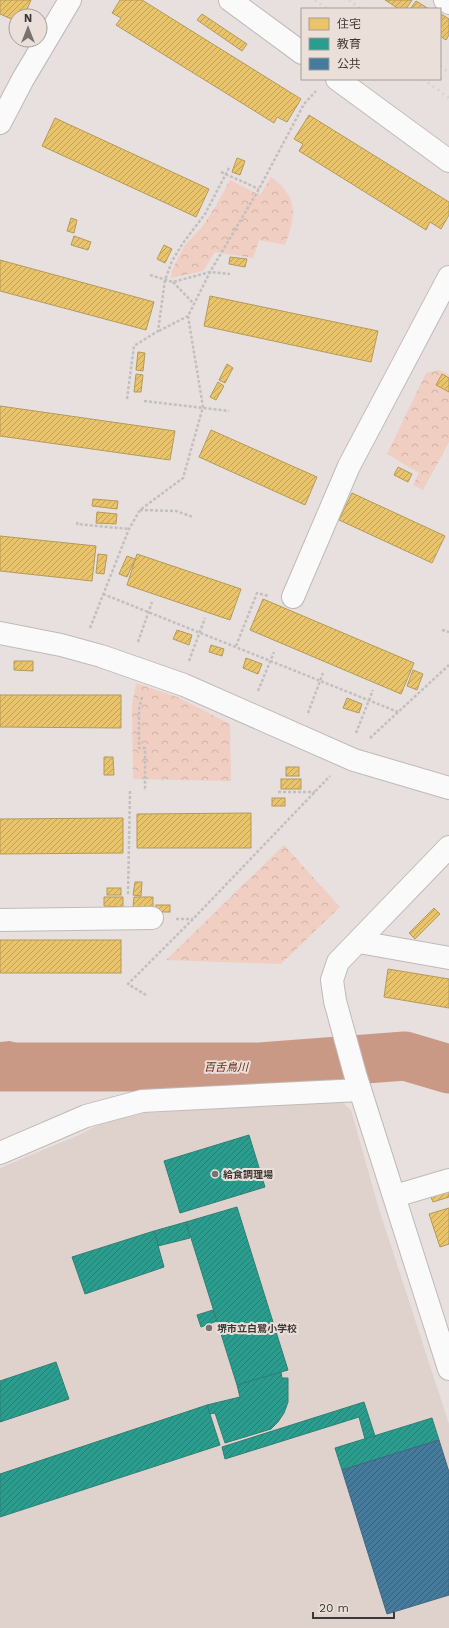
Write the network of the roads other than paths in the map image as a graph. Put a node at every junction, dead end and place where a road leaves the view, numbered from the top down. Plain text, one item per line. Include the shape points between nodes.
1 (70, 0) edge
2 (230, 0) edge
3 (445, 0) edge
4 (449, 3) edge
5 (301, 52) edge
6 (339, 80) edge
7 (0, 123) edge
8 (449, 161) edge
9 (449, 277) edge
10 (293, 597) road end
11 (0, 633) edge
12 (449, 788) edge
13 (449, 847) edge
14 (152, 918) dead end
15 (0, 920) edge
16 (359, 942) junction
17 (449, 958) edge
18 (357, 1082) junction
19 (0, 1153) edge
20 (449, 1180) edge
21 (395, 1196) junction
22 (449, 1369) edge

1 - 7 street
2 - 5 street
3 - 4 street
6 - 8 street
9 - 10 street via 349,466
11 - 12 street via 101,656 184,685 354,760
13 - 16 street
14 - 15 street
16 - 17 street
16 - 18 street via 338,962 332,980
18 - 19 street via 142,1101 86,1116
18 - 21 street
20 - 21 street
21 - 22 street

